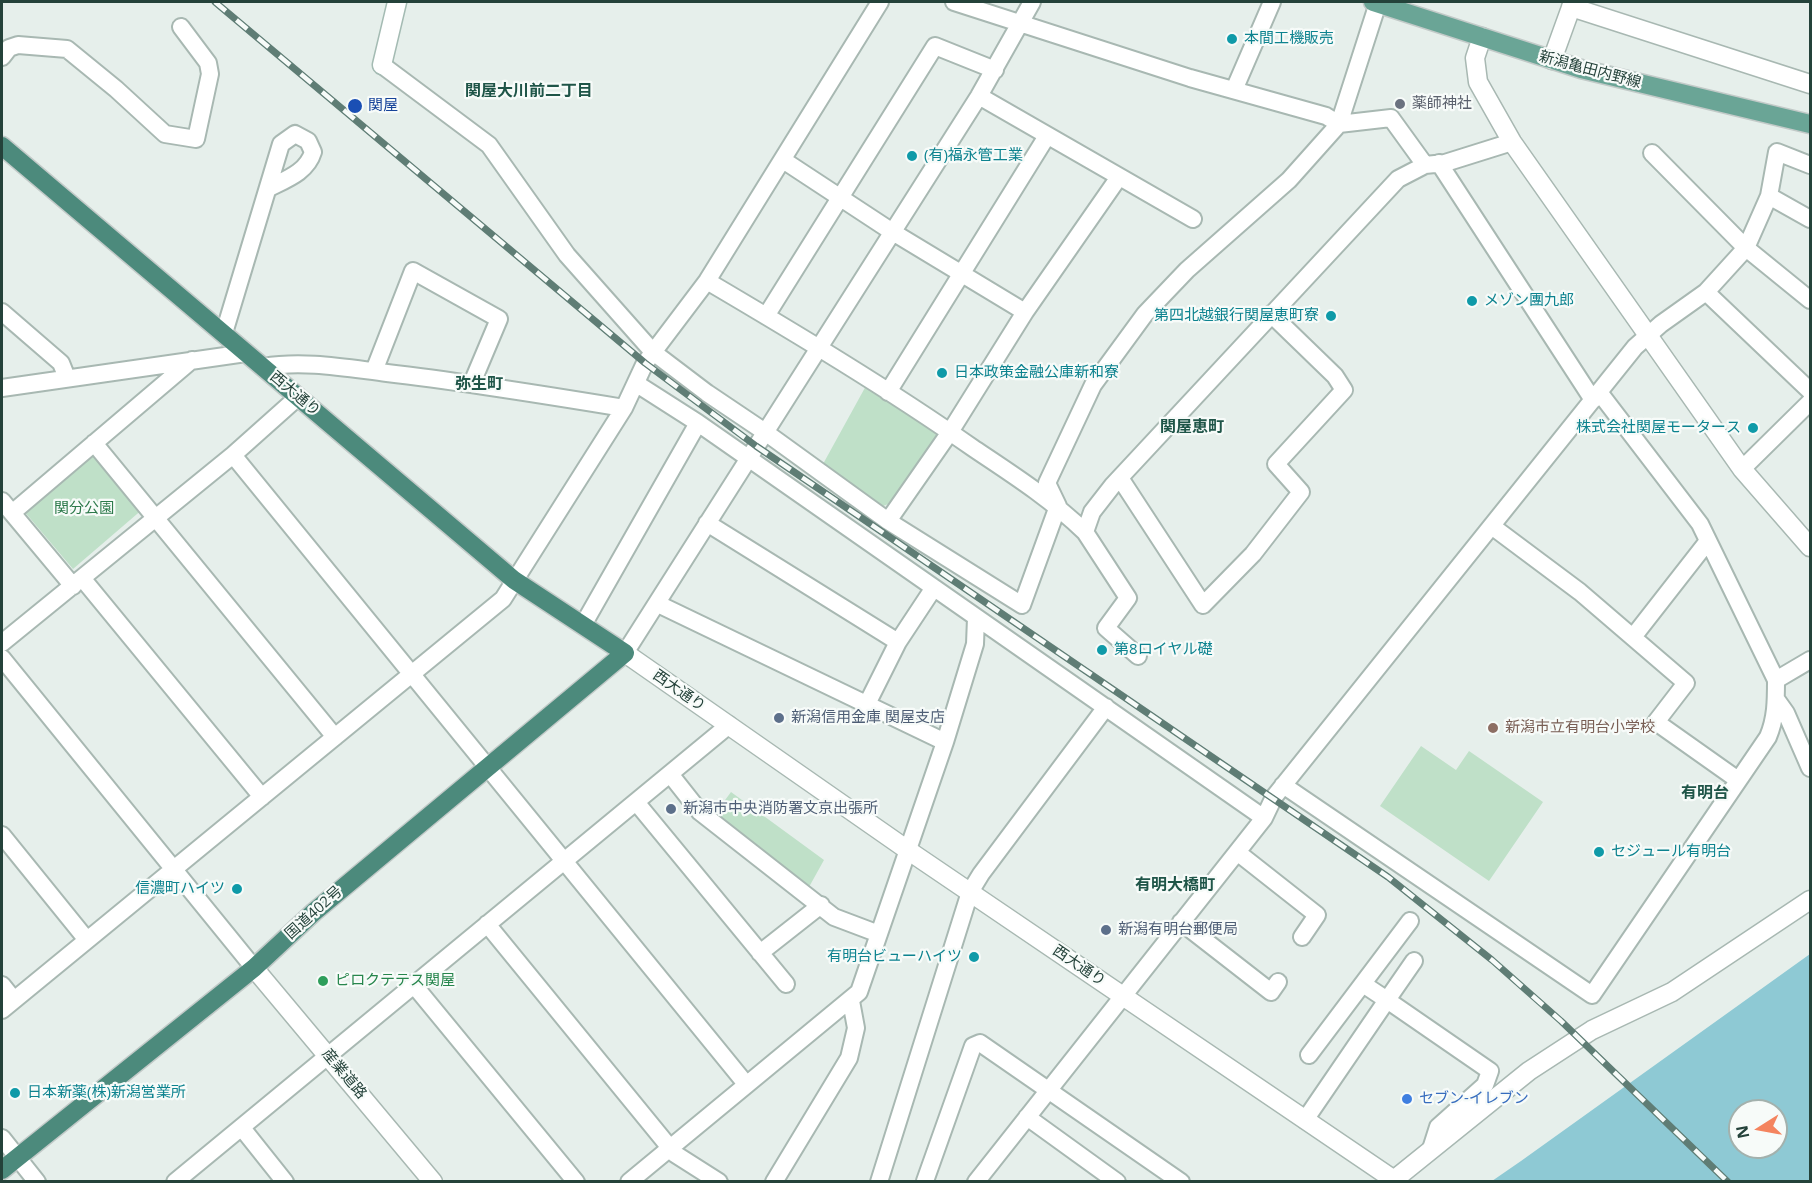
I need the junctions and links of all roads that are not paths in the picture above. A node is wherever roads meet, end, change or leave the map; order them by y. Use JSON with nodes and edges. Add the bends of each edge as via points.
{"nodes":[{"id":1,"x":397,"y":2,"type":"edge"},
{"id":2,"x":880,"y":2,"type":"edge"},
{"id":3,"x":954,"y":2,"type":"edge"},
{"id":4,"x":1032,"y":2,"type":"edge"},
{"id":5,"x":1272,"y":2,"type":"edge"},
{"id":6,"x":1375,"y":2,"type":"edge"},
{"id":7,"x":1572,"y":4,"type":"edge"},
{"id":8,"x":1020,"y":21,"type":"junction"},
{"id":9,"x":181,"y":27,"type":"dead end"},
{"id":10,"x":1482,"y":37,"type":"junction"},
{"id":11,"x":2,"y":57,"type":"edge"},
{"id":12,"x":1552,"y":60,"type":"junction"},
{"id":13,"x":382,"y":65,"type":"joint"},
{"id":14,"x":995,"y":70,"type":"junction"},
{"id":15,"x":1810,"y":84,"type":"edge"},
{"id":16,"x":1234,"y":90,"type":"junction"},
{"id":17,"x":979,"y":96,"type":"junction"},
{"id":18,"x":1810,"y":123,"type":"edge"},
{"id":19,"x":1340,"y":124,"type":"junction"},
{"id":20,"x":1047,"y":136,"type":"junction"},
{"id":21,"x":1512,"y":142,"type":"junction"},
{"id":22,"x":2,"y":146,"type":"edge"},
{"id":23,"x":1652,"y":153,"type":"dead end"},
{"id":24,"x":783,"y":160,"type":"junction"},
{"id":25,"x":1432,"y":164,"type":"junction"},
{"id":26,"x":1810,"y":165,"type":"edge"},
{"id":27,"x":1119,"y":177,"type":"junction"},
{"id":28,"x":269,"y":188,"type":"dead end"},
{"id":29,"x":1768,"y":196,"type":"junction"},
{"id":30,"x":841,"y":198,"type":"junction"},
{"id":31,"x":1193,"y":219,"type":"dead end"},
{"id":32,"x":1810,"y":219,"type":"edge"},
{"id":33,"x":891,"y":231,"type":"junction"},
{"id":34,"x":1746,"y":248,"type":"junction"},
{"id":35,"x":961,"y":274,"type":"junction"},
{"id":36,"x":707,"y":281,"type":"junction"},
{"id":37,"x":1707,"y":292,"type":"junction"},
{"id":38,"x":1810,"y":300,"type":"edge"},
{"id":39,"x":2,"y":312,"type":"edge"},
{"id":40,"x":1025,"y":312,"type":"junction"},
{"id":41,"x":1271,"y":314,"type":"junction"},
{"id":42,"x":766,"y":316,"type":"junction"},
{"id":43,"x":224,"y":333,"type":"junction"},
{"id":44,"x":1647,"y":336,"type":"junction"},
{"id":45,"x":820,"y":348,"type":"junction"},
{"id":46,"x":653,"y":352,"type":"junction"},
{"id":47,"x":246,"y":353,"type":"junction"},
{"id":48,"x":192,"y":360,"type":"junction"},
{"id":49,"x":263,"y":367,"type":"junction"},
{"id":50,"x":374,"y":371,"type":"junction"},
{"id":51,"x":67,"y":378,"type":"junction"},
{"id":52,"x":472,"y":383,"type":"junction"},
{"id":53,"x":637,"y":384,"type":"junction"},
{"id":54,"x":2,"y":388,"type":"edge"},
{"id":55,"x":1810,"y":391,"type":"edge"},
{"id":56,"x":888,"y":392,"type":"junction"},
{"id":57,"x":1596,"y":396,"type":"junction"},
{"id":58,"x":298,"y":397,"type":"junction"},
{"id":59,"x":1810,"y":402,"type":"edge"},
{"id":60,"x":624,"y":408,"type":"junction"},
{"id":61,"x":698,"y":423,"type":"junction"},
{"id":62,"x":765,"y":432,"type":"junction"},
{"id":63,"x":950,"y":432,"type":"junction"},
{"id":64,"x":94,"y":442,"type":"junction"},
{"id":65,"x":233,"y":455,"type":"junction"},
{"id":66,"x":748,"y":459,"type":"junction"},
{"id":67,"x":1742,"y":469,"type":"junction"},
{"id":68,"x":1120,"y":478,"type":"junction"},
{"id":69,"x":1058,"y":506,"type":"junction"},
{"id":70,"x":7,"y":507,"type":"edge"},
{"id":71,"x":155,"y":518,"type":"junction"},
{"id":72,"x":888,"y":521,"type":"junction"},
{"id":73,"x":707,"y":523,"type":"junction"},
{"id":74,"x":1493,"y":527,"type":"junction"},
{"id":75,"x":1085,"y":532,"type":"junction"},
{"id":76,"x":1708,"y":541,"type":"junction"},
{"id":77,"x":1810,"y":546,"type":"edge"},
{"id":78,"x":514,"y":580,"type":"junction"},
{"id":79,"x":78,"y":582,"type":"junction"},
{"id":80,"x":933,"y":589,"type":"junction"},
{"id":81,"x":657,"y":604,"type":"junction"},
{"id":82,"x":976,"y":618,"type":"junction"},
{"id":83,"x":583,"y":625,"type":"junction"},
{"id":84,"x":1633,"y":637,"type":"junction"},
{"id":85,"x":898,"y":642,"type":"junction"},
{"id":86,"x":2,"y":643,"type":"edge"},
{"id":87,"x":625,"y":654,"type":"junction"},
{"id":88,"x":1138,"y":656,"type":"dead end"},
{"id":89,"x":2,"y":658,"type":"edge"},
{"id":90,"x":1810,"y":660,"type":"edge"},
{"id":91,"x":411,"y":675,"type":"junction"},
{"id":92,"x":1776,"y":680,"type":"junction"},
{"id":93,"x":1776,"y":699,"type":"junction"},
{"id":94,"x":867,"y":704,"type":"junction"},
{"id":95,"x":1106,"y":707,"type":"junction"},
{"id":96,"x":729,"y":725,"type":"junction"},
{"id":97,"x":335,"y":737,"type":"junction"},
{"id":98,"x":945,"y":742,"type":"junction"},
{"id":99,"x":486,"y":767,"type":"junction"},
{"id":100,"x":1810,"y":768,"type":"edge"},
{"id":101,"x":670,"y":774,"type":"junction"},
{"id":102,"x":1738,"y":780,"type":"junction"},
{"id":103,"x":1283,"y":785,"type":"junction"},
{"id":104,"x":262,"y":797,"type":"junction"},
{"id":105,"x":636,"y":802,"type":"junction"},
{"id":106,"x":1264,"y":818,"type":"junction"},
{"id":107,"x":2,"y":835,"type":"edge"},
{"id":108,"x":909,"y":851,"type":"junction"},
{"id":109,"x":1237,"y":852,"type":"junction"},
{"id":110,"x":563,"y":862,"type":"junction"},
{"id":111,"x":173,"y":869,"type":"junction"},
{"id":112,"x":970,"y":892,"type":"junction"},
{"id":113,"x":1810,"y":900,"type":"edge"},
{"id":114,"x":821,"y":905,"type":"junction"},
{"id":115,"x":1410,"y":921,"type":"dead end"},
{"id":116,"x":1180,"y":922,"type":"junction"},
{"id":117,"x":487,"y":924,"type":"junction"},
{"id":118,"x":879,"y":934,"type":"junction"},
{"id":119,"x":1302,"y":937,"type":"dead end"},
{"id":120,"x":87,"y":940,"type":"junction"},
{"id":121,"x":760,"y":953,"type":"junction"},
{"id":122,"x":1414,"y":961,"type":"dead end"},
{"id":123,"x":254,"y":968,"type":"junction"},
{"id":124,"x":1278,"y":982,"type":"dead end"},
{"id":125,"x":413,"y":984,"type":"junction"},
{"id":126,"x":786,"y":984,"type":"dead end"},
{"id":127,"x":1363,"y":984,"type":"junction"},
{"id":128,"x":2,"y":985,"type":"edge"},
{"id":129,"x":1123,"y":995,"type":"junction"},
{"id":130,"x":1387,"y":1000,"type":"junction"},
{"id":131,"x":851,"y":1001,"type":"junction"},
{"id":132,"x":8,"y":1005,"type":"edge"},
{"id":133,"x":327,"y":1053,"type":"junction"},
{"id":134,"x":1309,"y":1055,"type":"dead end"},
{"id":135,"x":746,"y":1084,"type":"junction"},
{"id":136,"x":1049,"y":1089,"type":"junction"},
{"id":137,"x":1027,"y":1117,"type":"junction"},
{"id":138,"x":1305,"y":1120,"type":"junction"},
{"id":139,"x":242,"y":1128,"type":"junction"},
{"id":140,"x":2,"y":1138,"type":"edge"},
{"id":141,"x":670,"y":1148,"type":"junction"},
{"id":142,"x":1431,"y":1149,"type":"junction"},
{"id":143,"x":18,"y":1157,"type":"junction"},
{"id":144,"x":2,"y":1170,"type":"edge"},
{"id":145,"x":925,"y":1181,"type":"edge"},
{"id":146,"x":1395,"y":1181,"type":"edge"},
{"id":147,"x":37,"y":1182,"type":"edge"},
{"id":148,"x":175,"y":1182,"type":"edge"},
{"id":149,"x":285,"y":1182,"type":"edge"},
{"id":150,"x":432,"y":1182,"type":"edge"},
{"id":151,"x":576,"y":1182,"type":"edge"},
{"id":152,"x":629,"y":1182,"type":"edge"},
{"id":153,"x":718,"y":1182,"type":"edge"},
{"id":154,"x":774,"y":1182,"type":"edge"},
{"id":155,"x":879,"y":1182,"type":"edge"},
{"id":156,"x":976,"y":1182,"type":"edge"},
{"id":157,"x":1117,"y":1182,"type":"edge"},
{"id":158,"x":1181,"y":1182,"type":"edge"}],
"edges":[{"from":1,"to":13,"type":"street"},
{"from":2,"to":24,"type":"street"},
{"from":3,"to":8,"type":"street"},
{"from":4,"to":8,"type":"street"},
{"from":5,"to":16,"type":"street"},
{"from":6,"to":10,"type":"main road","name":"新潟亀田内野線"},
{"from":6,"to":19,"type":"street"},
{"from":7,"to":12,"type":"street"},
{"from":7,"to":15,"type":"street"},
{"from":8,"to":14,"type":"street"},
{"from":8,"to":16,"type":"street"},
{"from":9,"to":11,"type":"street","via":[[208,63],[210,74],[196,139],[165,134],[67,50],[18,45]]},
{"from":10,"to":12,"type":"main road","name":"新潟亀田内野線"},
{"from":10,"to":21,"type":"street","via":[[1475,58],[1478,82]]},
{"from":12,"to":18,"type":"main road","name":"新潟亀田内野線"},
{"from":13,"to":46,"type":"street","via":[[489,145],[567,255]]},
{"from":14,"to":17,"type":"street"},
{"from":14,"to":30,"type":"street","via":[[935,46]]},
{"from":16,"to":19,"type":"street","via":[[1326,116]]},
{"from":17,"to":20,"type":"street"},
{"from":17,"to":33,"type":"street"},
{"from":19,"to":25,"type":"street","via":[[1391,118]]},
{"from":19,"to":69,"type":"street","via":[[1289,180],[1164,292],[1099,376],[1064,441],[1047,483]]},
{"from":20,"to":27,"type":"street"},
{"from":20,"to":35,"type":"street"},
{"from":21,"to":25,"type":"street"},
{"from":21,"to":44,"type":"street"},
{"from":22,"to":43,"type":"highway","name":"西大通り"},
{"from":23,"to":34,"type":"street"},
{"from":24,"to":30,"type":"street"},
{"from":24,"to":36,"type":"street"},
{"from":25,"to":41,"type":"street","via":[[1398,179]]},
{"from":25,"to":57,"type":"street"},
{"from":26,"to":29,"type":"street","via":[[1777,152]]},
{"from":27,"to":31,"type":"street"},
{"from":27,"to":40,"type":"street"},
{"from":28,"to":43,"type":"street"},
{"from":29,"to":32,"type":"street"},
{"from":29,"to":34,"type":"street"},
{"from":30,"to":33,"type":"street"},
{"from":30,"to":42,"type":"street"},
{"from":33,"to":35,"type":"street"},
{"from":33,"to":45,"type":"street"},
{"from":34,"to":37,"type":"street"},
{"from":34,"to":38,"type":"street"},
{"from":35,"to":40,"type":"street"},
{"from":35,"to":56,"type":"street"},
{"from":36,"to":42,"type":"street"},
{"from":36,"to":46,"type":"street"},
{"from":37,"to":44,"type":"street"},
{"from":37,"to":55,"type":"street"},
{"from":39,"to":51,"type":"street","via":[[61,363]]},
{"from":40,"to":63,"type":"street"},
{"from":41,"to":68,"type":"street"},
{"from":41,"to":68,"type":"street","via":[[1335,376],[1344,390],[1276,464],[1301,492],[1253,554],[1203,604]]},
{"from":42,"to":45,"type":"street"},
{"from":43,"to":47,"type":"highway","name":"西大通り"},
{"from":44,"to":57,"type":"street"},
{"from":44,"to":67,"type":"street"},
{"from":45,"to":56,"type":"street"},
{"from":45,"to":62,"type":"street"},
{"from":46,"to":53,"type":"street"},
{"from":46,"to":62,"type":"street"},
{"from":47,"to":48,"type":"street"},
{"from":47,"to":49,"type":"highway","name":"西大通り"},
{"from":48,"to":51,"type":"street"},
{"from":48,"to":64,"type":"street"},
{"from":49,"to":50,"type":"street","via":[[283,363]]},
{"from":49,"to":58,"type":"highway","name":"西大通り"},
{"from":50,"to":52,"type":"street"},
{"from":50,"to":52,"type":"street","via":[[413,272],[499,319]]},
{"from":51,"to":54,"type":"street"},
{"from":52,"to":60,"type":"street"},
{"from":53,"to":60,"type":"street"},
{"from":53,"to":61,"type":"street"},
{"from":56,"to":63,"type":"street"},
{"from":57,"to":74,"type":"street"},
{"from":57,"to":76,"type":"street","via":[[1700,524]]},
{"from":58,"to":65,"type":"street"},
{"from":58,"to":78,"type":"highway","name":"西大通り"},
{"from":59,"to":67,"type":"street"},
{"from":60,"to":78,"type":"street"},
{"from":61,"to":66,"type":"street"},
{"from":61,"to":83,"type":"street"},
{"from":62,"to":66,"type":"street"},
{"from":62,"to":72,"type":"street"},
{"from":63,"to":69,"type":"street"},
{"from":63,"to":72,"type":"street"},
{"from":64,"to":70,"type":"street"},
{"from":64,"to":71,"type":"street"},
{"from":65,"to":71,"type":"street"},
{"from":65,"to":91,"type":"street"},
{"from":66,"to":73,"type":"street"},
{"from":66,"to":80,"type":"street"},
{"from":67,"to":77,"type":"street"},
{"from":68,"to":75,"type":"street","via":[[1092,512]]},
{"from":69,"to":72,"type":"street","via":[[1022,605]]},
{"from":69,"to":75,"type":"street"},
{"from":70,"to":79,"type":"street"},
{"from":71,"to":79,"type":"street"},
{"from":71,"to":97,"type":"street"},
{"from":73,"to":81,"type":"street"},
{"from":73,"to":85,"type":"street"},
{"from":74,"to":84,"type":"street"},
{"from":74,"to":103,"type":"street"},
{"from":75,"to":88,"type":"street","via":[[1128,598],[1106,628]]},
{"from":76,"to":84,"type":"street"},
{"from":76,"to":92,"type":"street"},
{"from":78,"to":83,"type":"highway","name":"西大通り"},
{"from":78,"to":91,"type":"street","via":[[503,599]]},
{"from":79,"to":86,"type":"street"},
{"from":79,"to":104,"type":"street"},
{"from":80,"to":82,"type":"street"},
{"from":80,"to":85,"type":"street"},
{"from":81,"to":87,"type":"street"},
{"from":81,"to":94,"type":"street"},
{"from":82,"to":95,"type":"street"},
{"from":82,"to":98,"type":"street","via":[[975,644]]},
{"from":83,"to":87,"type":"highway","name":"西大通り"},
{"from":84,"to":102,"type":"street","via":[[1686,682],[1656,722]]},
{"from":85,"to":94,"type":"street"},
{"from":87,"to":96,"type":"street","name":"西大通り"},
{"from":87,"to":99,"type":"highway","name":"国道402号"},
{"from":89,"to":111,"type":"street"},
{"from":90,"to":92,"type":"street"},
{"from":91,"to":97,"type":"street"},
{"from":91,"to":99,"type":"street"},
{"from":92,"to":93,"type":"street"},
{"from":93,"to":100,"type":"street"},
{"from":93,"to":102,"type":"street","via":[[1775,721],[1768,737]]},
{"from":94,"to":98,"type":"street"},
{"from":95,"to":106,"type":"street"},
{"from":95,"to":112,"type":"street"},
{"from":96,"to":101,"type":"street"},
{"from":96,"to":108,"type":"street","name":"西大通り"},
{"from":97,"to":104,"type":"street"},
{"from":98,"to":108,"type":"street"},
{"from":99,"to":110,"type":"street"},
{"from":99,"to":123,"type":"highway","name":"国道402号","via":[[314,912]]},
{"from":101,"to":105,"type":"street"},
{"from":101,"to":114,"type":"street","via":[[700,812]]},
{"from":102,"to":103,"type":"street","via":[[1592,994]]},
{"from":103,"to":106,"type":"street"},
{"from":104,"to":111,"type":"street"},
{"from":105,"to":110,"type":"street"},
{"from":105,"to":121,"type":"street"},
{"from":106,"to":109,"type":"street"},
{"from":107,"to":120,"type":"street"},
{"from":108,"to":112,"type":"street","name":"西大通り"},
{"from":108,"to":118,"type":"street"},
{"from":109,"to":116,"type":"street"},
{"from":109,"to":119,"type":"street","via":[[1317,915]]},
{"from":110,"to":117,"type":"street"},
{"from":110,"to":135,"type":"street"},
{"from":111,"to":120,"type":"street"},
{"from":111,"to":123,"type":"street"},
{"from":112,"to":129,"type":"street","name":"西大通り"},
{"from":112,"to":155,"type":"street"},
{"from":113,"to":142,"type":"street","via":[[1672,992],[1565,1047]]},
{"from":114,"to":118,"type":"street","via":[[834,917]]},
{"from":114,"to":121,"type":"street"},
{"from":115,"to":127,"type":"street"},
{"from":116,"to":124,"type":"street","via":[[1271,992]]},
{"from":116,"to":129,"type":"street"},
{"from":117,"to":125,"type":"street"},
{"from":117,"to":141,"type":"street"},
{"from":118,"to":131,"type":"street","via":[[859,992]]},
{"from":120,"to":132,"type":"street"},
{"from":121,"to":126,"type":"street"},
{"from":122,"to":130,"type":"street"},
{"from":123,"to":133,"type":"street","name":"産業道路"},
{"from":123,"to":143,"type":"highway","name":"国道402号"},
{"from":125,"to":133,"type":"street"},
{"from":125,"to":151,"type":"street"},
{"from":127,"to":130,"type":"street"},
{"from":127,"to":134,"type":"street"},
{"from":128,"to":132,"type":"street"},
{"from":129,"to":136,"type":"street"},
{"from":129,"to":138,"type":"street","name":"西大通り"},
{"from":130,"to":138,"type":"street"},
{"from":130,"to":142,"type":"street","via":[[1490,1071],[1485,1085],[1438,1127]]},
{"from":131,"to":135,"type":"street"},
{"from":131,"to":154,"type":"street","via":[[856,1028],[849,1058]]},
{"from":133,"to":139,"type":"street"},
{"from":133,"to":150,"type":"street","name":"産業道路"},
{"from":135,"to":141,"type":"street"},
{"from":136,"to":137,"type":"street"},
{"from":136,"to":145,"type":"street","via":[[980,1042],[973,1046]]},
{"from":136,"to":158,"type":"street"},
{"from":137,"to":156,"type":"street"},
{"from":137,"to":157,"type":"street"},
{"from":138,"to":146,"type":"street","name":"西大通り"},
{"from":139,"to":148,"type":"street"},
{"from":139,"to":149,"type":"street"},
{"from":140,"to":143,"type":"street"},
{"from":141,"to":152,"type":"street"},
{"from":141,"to":153,"type":"street"},
{"from":142,"to":146,"type":"street"},
{"from":143,"to":144,"type":"highway","name":"国道402号"},
{"from":143,"to":147,"type":"street"}]}
